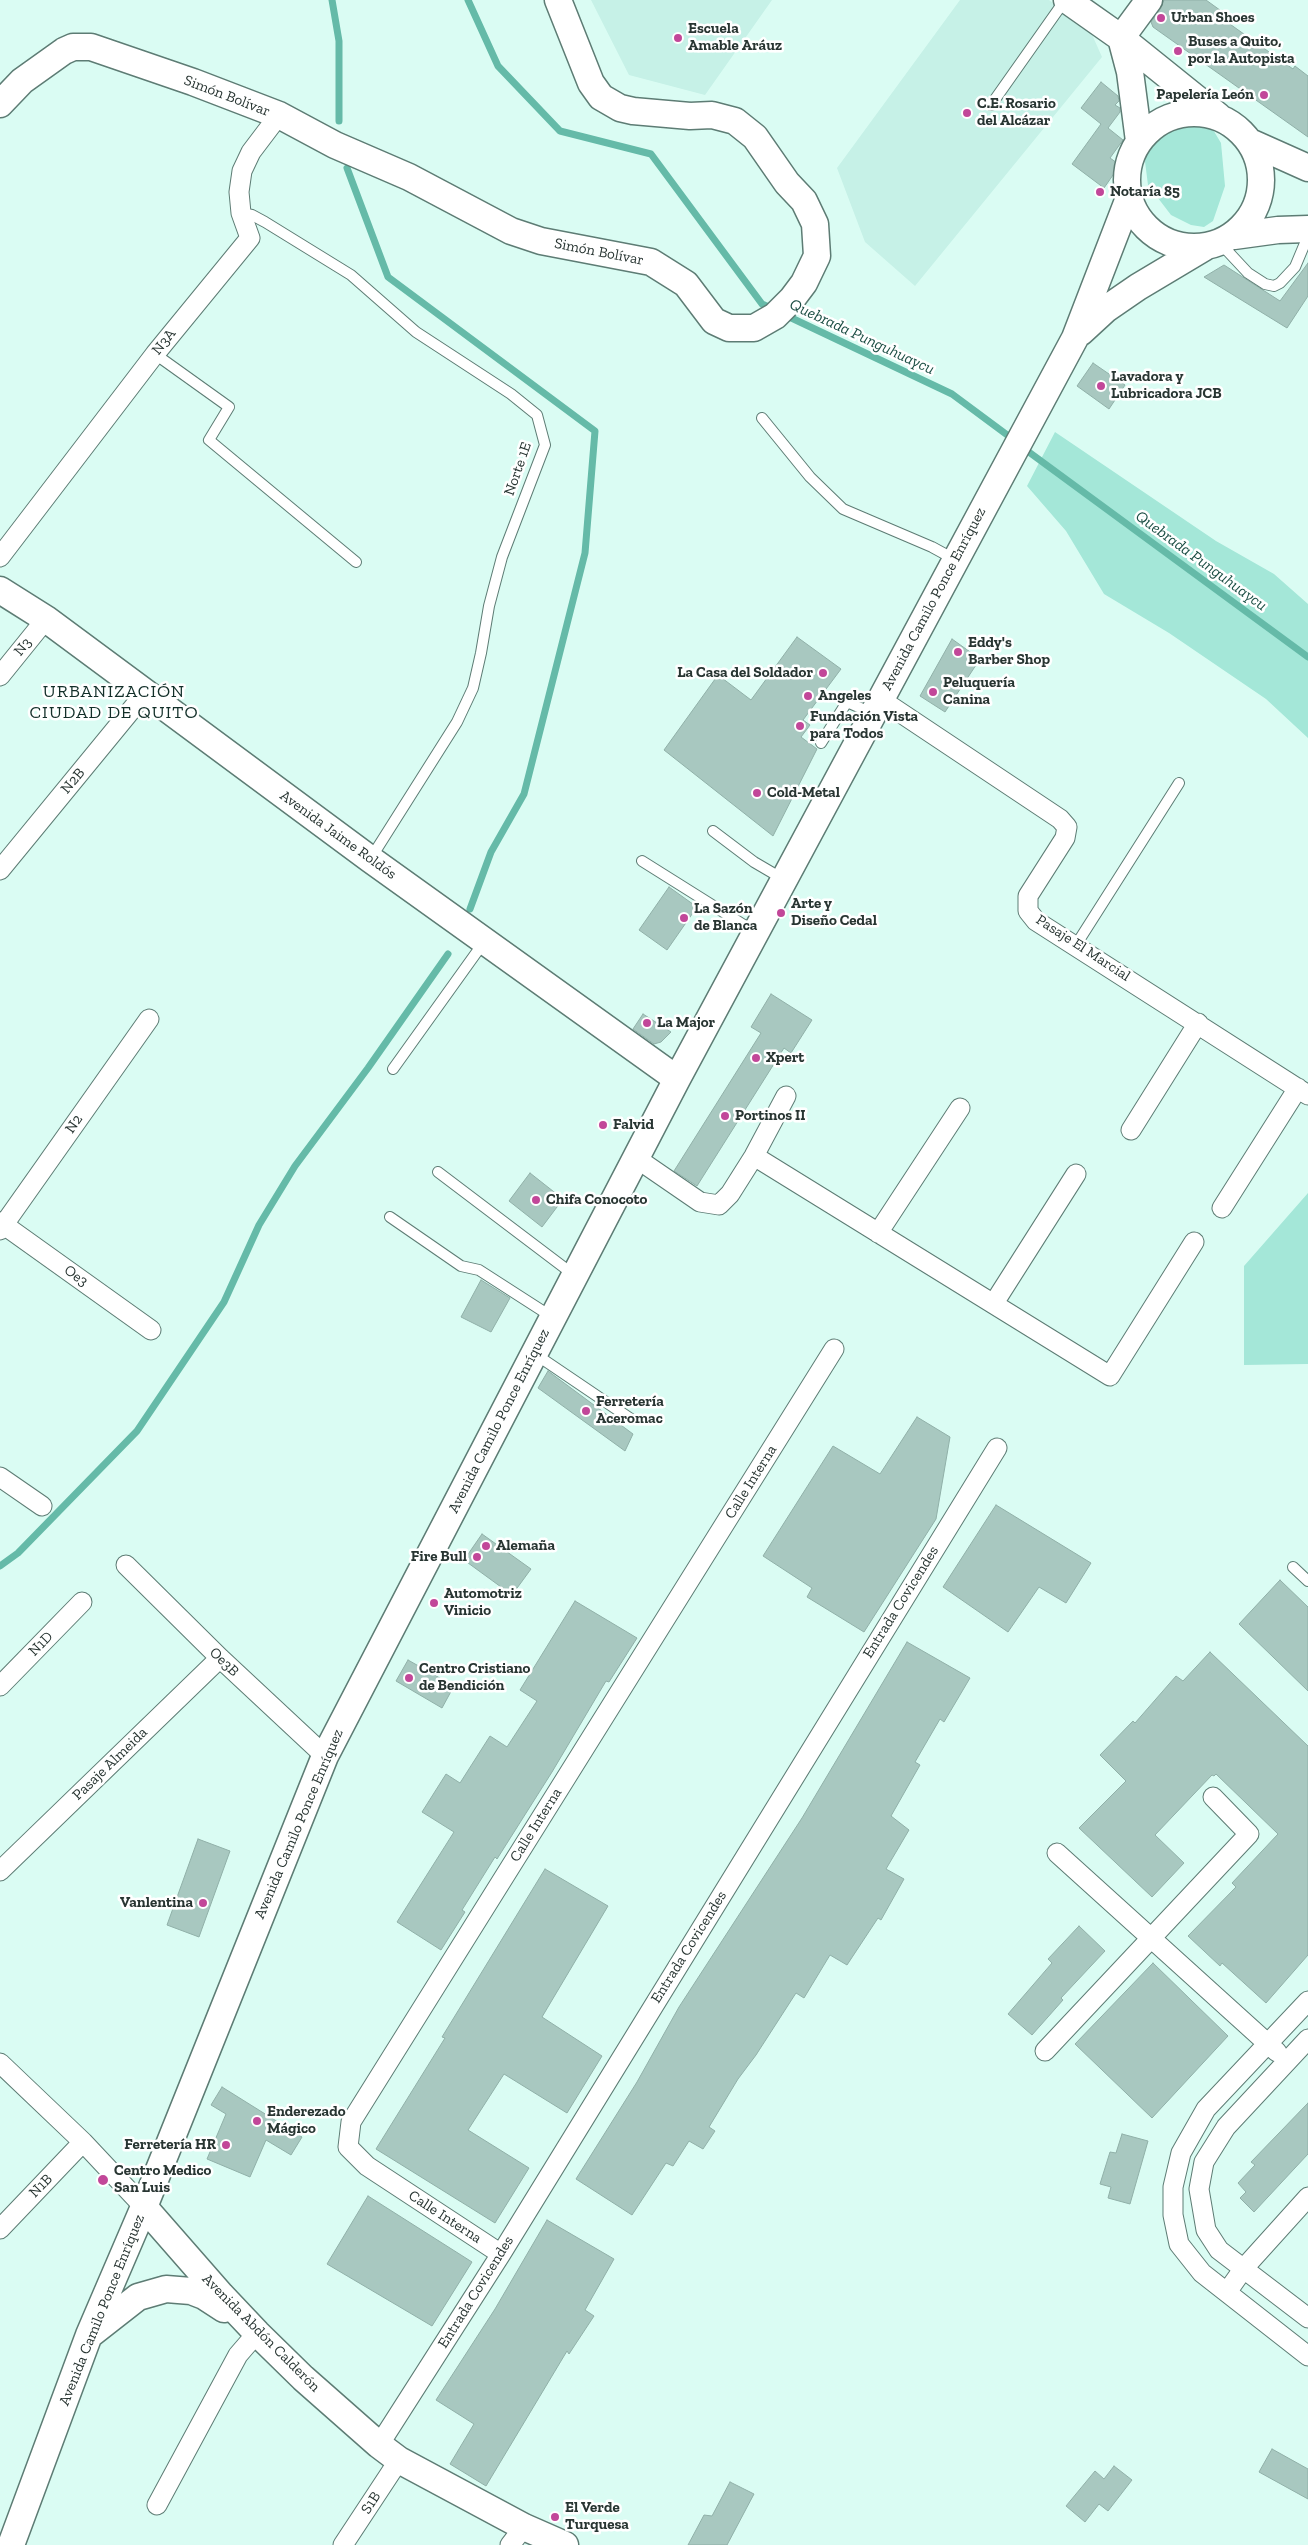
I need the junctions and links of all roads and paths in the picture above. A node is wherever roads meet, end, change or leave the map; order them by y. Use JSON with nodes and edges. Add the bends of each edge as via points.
{"nodes":[{"id":1,"x":558,"y":0,"type":"edge"},
{"id":2,"x":1066,"y":0,"type":"edge"},
{"id":3,"x":1148,"y":0,"type":"edge"},
{"id":4,"x":1121,"y":38,"type":"junction"},
{"id":5,"x":0,"y":104,"type":"edge"},
{"id":6,"x":991,"y":104,"type":"dead end"},
{"id":7,"x":279,"y":115,"type":"junction"},
{"id":8,"x":1218,"y":116,"type":"junction"},
{"id":9,"x":1138,"y":141,"type":"junction"},
{"id":10,"x":1250,"y":142,"type":"junction"},
{"id":11,"x":1308,"y":168,"type":"edge"},
{"id":12,"x":1129,"y":198,"type":"junction"},
{"id":13,"x":241,"y":214,"type":"junction"},
{"id":14,"x":1308,"y":229,"type":"edge"},
{"id":15,"x":1308,"y":236,"type":"edge"},
{"id":16,"x":1220,"y":242,"type":"junction"},
{"id":17,"x":1075,"y":338,"type":"junction"},
{"id":18,"x":155,"y":354,"type":"junction"},
{"id":19,"x":762,"y":418,"type":"dead end"},
{"id":20,"x":0,"y":557,"type":"edge"},
{"id":21,"x":956,"y":560,"type":"junction"},
{"id":22,"x":356,"y":562,"type":"dead end"},
{"id":23,"x":0,"y":590,"type":"edge"},
{"id":24,"x":46,"y":619,"type":"junction"},
{"id":25,"x":0,"y":676,"type":"edge"},
{"id":26,"x":146,"y":692,"type":"junction"},
{"id":27,"x":876,"y":706,"type":"junction"},
{"id":28,"x":821,"y":743,"type":"dead end"},
{"id":29,"x":1179,"y":783,"type":"dead end"},
{"id":30,"x":713,"y":831,"type":"dead end"},
{"id":31,"x":370,"y":859,"type":"junction"},
{"id":32,"x":642,"y":861,"type":"dead end"},
{"id":33,"x":0,"y":870,"type":"edge"},
{"id":34,"x":784,"y":880,"type":"junction"},
{"id":35,"x":756,"y":932,"type":"junction"},
{"id":36,"x":485,"y":941,"type":"junction"},
{"id":37,"x":1076,"y":945,"type":"junction"},
{"id":38,"x":149,"y":1019,"type":"dead end"},
{"id":39,"x":1198,"y":1023,"type":"junction"},
{"id":40,"x":393,"y":1069,"type":"dead end"},
{"id":41,"x":677,"y":1079,"type":"junction"},
{"id":42,"x":1303,"y":1091,"type":"edge"},
{"id":43,"x":786,"y":1096,"type":"dead end"},
{"id":44,"x":960,"y":1108,"type":"dead end"},
{"id":45,"x":1132,"y":1130,"type":"dead end"},
{"id":46,"x":754,"y":1156,"type":"junction"},
{"id":47,"x":636,"y":1158,"type":"junction"},
{"id":48,"x":438,"y":1172,"type":"dead end"},
{"id":49,"x":1076,"y":1174,"type":"dead end"},
{"id":50,"x":1222,"y":1208,"type":"dead end"},
{"id":51,"x":390,"y":1217,"type":"dead end"},
{"id":52,"x":1,"y":1225,"type":"edge"},
{"id":53,"x":878,"y":1233,"type":"junction"},
{"id":54,"x":1194,"y":1242,"type":"dead end"},
{"id":55,"x":575,"y":1276,"type":"junction"},
{"id":56,"x":994,"y":1303,"type":"junction"},
{"id":57,"x":553,"y":1317,"type":"junction"},
{"id":58,"x":151,"y":1330,"type":"dead end"},
{"id":59,"x":834,"y":1349,"type":"dead end"},
{"id":60,"x":534,"y":1354,"type":"junction"},
{"id":61,"x":631,"y":1419,"type":"dead end"},
{"id":62,"x":997,"y":1448,"type":"dead end"},
{"id":63,"x":0,"y":1477,"type":"edge"},
{"id":64,"x":42,"y":1506,"type":"dead end"},
{"id":65,"x":126,"y":1565,"type":"dead end"},
{"id":66,"x":1293,"y":1567,"type":"dead end"},
{"id":67,"x":1308,"y":1581,"type":"edge"},
{"id":68,"x":82,"y":1602,"type":"dead end"},
{"id":69,"x":220,"y":1658,"type":"junction"},
{"id":70,"x":0,"y":1686,"type":"edge"},
{"id":71,"x":325,"y":1756,"type":"junction"},
{"id":72,"x":1213,"y":1797,"type":"dead end"},
{"id":73,"x":1058,"y":1853,"type":"dead end"},
{"id":74,"x":0,"y":1871,"type":"edge"},
{"id":75,"x":1151,"y":1938,"type":"junction"},
{"id":76,"x":1308,"y":2001,"type":"edge"},
{"id":77,"x":1308,"y":2039,"type":"edge"},
{"id":78,"x":1268,"y":2042,"type":"junction"},
{"id":79,"x":1045,"y":2050,"type":"dead end"},
{"id":80,"x":1286,"y":2062,"type":"junction"},
{"id":81,"x":0,"y":2063,"type":"edge"},
{"id":82,"x":83,"y":2142,"type":"junction"},
{"id":83,"x":1308,"y":2197,"type":"edge"},
{"id":84,"x":144,"y":2207,"type":"junction"},
{"id":85,"x":0,"y":2229,"type":"edge"},
{"id":86,"x":501,"y":2254,"type":"junction"},
{"id":87,"x":1244,"y":2268,"type":"junction"},
{"id":88,"x":1227,"y":2292,"type":"junction"},
{"id":89,"x":1308,"y":2318,"type":"edge"},
{"id":90,"x":257,"y":2333,"type":"junction"},
{"id":91,"x":89,"y":2335,"type":"junction"},
{"id":92,"x":1308,"y":2356,"type":"edge"},
{"id":93,"x":389,"y":2453,"type":"junction"},
{"id":94,"x":157,"y":2505,"type":"dead end"},
{"id":95,"x":517,"y":2536,"type":"edge"},
{"id":96,"x":11,"y":2545,"type":"edge"},
{"id":97,"x":343,"y":2545,"type":"edge"},
{"id":98,"x":565,"y":2545,"type":"edge"}],
"edges":[{"from":1,"to":7,"type":"main road","name":"Simón Bolívar","via":[[591,84],[601,98],[633,112],[712,115],[735,121],[755,137],[804,201],[815,224],[817,256],[804,283],[774,315],[746,330],[729,328],[714,321],[686,284],[652,262],[541,242],[511,231],[409,177],[335,145]]},
{"from":2,"to":4,"type":"main road"},
{"from":2,"to":6,"type":"lane"},
{"from":3,"to":4,"type":"main road"},
{"from":4,"to":8,"type":"main road"},
{"from":4,"to":9,"type":"main road","via":[[1130,72]]},
{"from":5,"to":7,"type":"main road","name":"Simón Bolívar","via":[[40,67],[64,51],[82,47],[193,82]]},
{"from":7,"to":13,"type":"street","name":"N3A","via":[[251,152],[242,171],[239,192]]},
{"from":8,"to":9,"type":"main road","via":[[1198,112],[1171,116]]},
{"from":8,"to":10,"type":"main road","via":[[1236,126]]},
{"from":9,"to":12,"type":"main road","via":[[1130,159],[1127,178]]},
{"from":10,"to":11,"type":"main road"},
{"from":10,"to":16,"type":"main road","via":[[1261,166],[1261,192],[1252,216]]},
{"from":12,"to":16,"type":"main road","via":[[1136,214],[1159,238],[1190,248]]},
{"from":12,"to":17,"type":"main road","name":"Avenida Camilo Ponce Enríquez"},
{"from":13,"to":18,"type":"street","name":"N3A","via":[[250,238]]},
{"from":13,"to":31,"type":"lane","name":"Norte 1E","via":[[252,215],[265,222],[351,275],[416,332],[511,394],[537,415],[545,446],[502,557],[473,688],[457,722]]},
{"from":14,"to":16,"type":"main road","via":[[1278,230]]},
{"from":15,"to":16,"type":"lane","via":[[1295,268],[1274,286],[1248,273]]},
{"from":16,"to":17,"type":"main road","name":"Avenida Camilo Ponce Enríquez","via":[[1138,286],[1106,309]]},
{"from":17,"to":21,"type":"main road","name":"Avenida Camilo Ponce Enríquez"},
{"from":18,"to":20,"type":"street","name":"N3A"},
{"from":18,"to":22,"type":"lane","via":[[230,407],[209,440]]},
{"from":19,"to":21,"type":"lane","via":[[810,477],[843,509]]},
{"from":21,"to":27,"type":"main road","name":"Avenida Camilo Ponce Enríquez"},
{"from":23,"to":24,"type":"main road","name":"Avenida Jaime Roldós"},
{"from":24,"to":25,"type":"street","name":"N3"},
{"from":24,"to":26,"type":"main road","name":"Avenida Jaime Roldós"},
{"from":26,"to":31,"type":"main road","name":"Avenida Jaime Roldós"},
{"from":26,"to":33,"type":"street","name":"N2B"},
{"from":27,"to":28,"type":"lane","via":[[847,702]]},
{"from":27,"to":34,"type":"main road","name":"Avenida Camilo Ponce Enríquez"},
{"from":27,"to":37,"type":"street","name":"Pasaje El Marcial","via":[[1060,818],[1067,828],[1065,838],[1028,896],[1028,911],[1036,921]]},
{"from":29,"to":37,"type":"lane"},
{"from":30,"to":34,"type":"lane"},
{"from":31,"to":36,"type":"main road","name":"Avenida Jaime Roldós"},
{"from":32,"to":35,"type":"lane"},
{"from":34,"to":35,"type":"main road","name":"Avenida Camilo Ponce Enríquez"},
{"from":35,"to":41,"type":"main road","name":"Avenida Camilo Ponce Enríquez"},
{"from":36,"to":40,"type":"lane"},
{"from":36,"to":41,"type":"main road","name":"Avenida Jaime Roldós"},
{"from":37,"to":39,"type":"street","name":"Pasaje El Marcial"},
{"from":38,"to":52,"type":"street","name":"N2"},
{"from":39,"to":42,"type":"street","name":"Pasaje El Marcial"},
{"from":39,"to":45,"type":"street"},
{"from":41,"to":47,"type":"main road","name":"Avenida Camilo Ponce Enríquez"},
{"from":42,"to":50,"type":"street"},
{"from":43,"to":46,"type":"street"},
{"from":44,"to":53,"type":"street"},
{"from":46,"to":47,"type":"street","via":[[730,1194],[719,1205],[700,1202]]},
{"from":46,"to":53,"type":"street"},
{"from":47,"to":55,"type":"main road","name":"Avenida Camilo Ponce Enríquez"},
{"from":48,"to":55,"type":"lane"},
{"from":49,"to":56,"type":"street"},
{"from":51,"to":57,"type":"lane","via":[[461,1266],[479,1270]]},
{"from":52,"to":58,"type":"street","name":"Oe3"},
{"from":53,"to":56,"type":"street"},
{"from":54,"to":56,"type":"street","via":[[1110,1376]]},
{"from":55,"to":57,"type":"main road","name":"Avenida Camilo Ponce Enríquez"},
{"from":57,"to":60,"type":"main road","name":"Avenida Camilo Ponce Enríquez"},
{"from":59,"to":86,"type":"street","name":"Calle Interna","via":[[351,2122],[348,2147],[367,2166]]},
{"from":60,"to":61,"type":"lane"},
{"from":60,"to":71,"type":"main road","name":"Avenida Camilo Ponce Enríquez"},
{"from":62,"to":86,"type":"street","name":"Entrada Covicendes"},
{"from":63,"to":64,"type":"street"},
{"from":65,"to":69,"type":"street","name":"Oe3B"},
{"from":66,"to":67,"type":"lane"},
{"from":68,"to":70,"type":"street","name":"N1D"},
{"from":69,"to":71,"type":"street","name":"Oe3B"},
{"from":69,"to":74,"type":"street","name":"Pasaje Almeida"},
{"from":71,"to":84,"type":"main road","name":"Avenida Camilo Ponce Enríquez"},
{"from":72,"to":75,"type":"street","via":[[1250,1834]]},
{"from":73,"to":75,"type":"street"},
{"from":75,"to":78,"type":"street"},
{"from":75,"to":79,"type":"street"},
{"from":76,"to":78,"type":"street"},
{"from":77,"to":80,"type":"street"},
{"from":78,"to":80,"type":"street"},
{"from":78,"to":88,"type":"street","via":[[1206,2109],[1181,2153],[1172,2187],[1179,2244],[1202,2272]]},
{"from":80,"to":87,"type":"street","via":[[1226,2127],[1204,2162],[1199,2189],[1206,2230],[1220,2250]]},
{"from":81,"to":82,"type":"street","name":"Avenida Abdón Calderón"},
{"from":82,"to":84,"type":"street","name":"Avenida Abdón Calderón"},
{"from":82,"to":85,"type":"street","name":"N1B"},
{"from":83,"to":87,"type":"street"},
{"from":84,"to":90,"type":"main road","name":"Avenida Abdón Calderón"},
{"from":84,"to":91,"type":"main road","name":"Avenida Camilo Ponce Enríquez"},
{"from":86,"to":93,"type":"street","name":"Entrada Covicendes"},
{"from":87,"to":88,"type":"street"},
{"from":87,"to":89,"type":"street"},
{"from":88,"to":92,"type":"street"},
{"from":90,"to":91,"type":"main road","via":[[204,2296],[172,2289],[138,2297]]},
{"from":90,"to":93,"type":"main road","name":"Avenida Abdón Calderón"},
{"from":90,"to":94,"type":"street","via":[[238,2355]]},
{"from":91,"to":96,"type":"main road","name":"Avenida Camilo Ponce Enríquez"},
{"from":93,"to":95,"type":"main road","name":"Avenida Abdón Calderón"},
{"from":93,"to":97,"type":"street","name":"S1B"},
{"from":95,"to":98,"type":"main road","name":"Avenida Abdón Calderón"}]}
